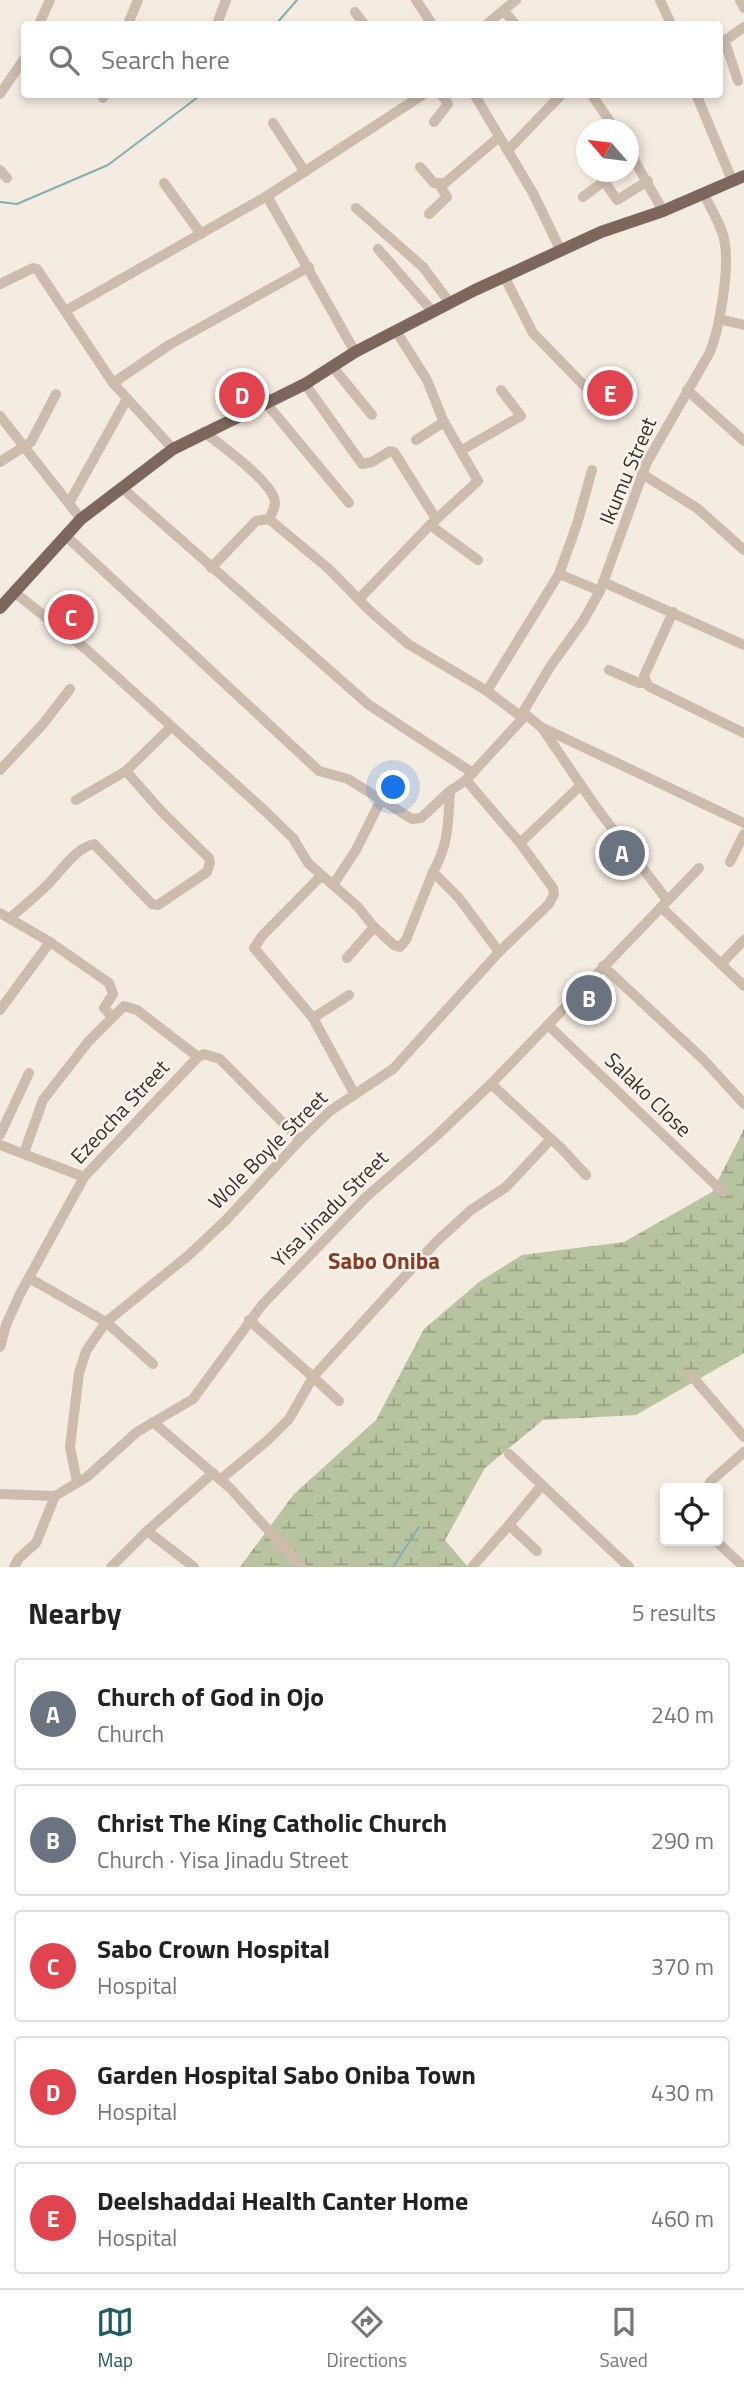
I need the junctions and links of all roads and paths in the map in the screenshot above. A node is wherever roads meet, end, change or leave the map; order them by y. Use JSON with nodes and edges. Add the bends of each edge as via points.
{"nodes":[{"id":1,"x":50,"y":0,"type":"edge"},
{"id":2,"x":138,"y":0,"type":"edge"},
{"id":3,"x":226,"y":0,"type":"edge"},
{"id":4,"x":416,"y":0,"type":"edge"},
{"id":5,"x":516,"y":0,"type":"edge"},
{"id":6,"x":660,"y":0,"type":"edge"},
{"id":7,"x":504,"y":11,"type":"junction"},
{"id":8,"x":355,"y":12,"type":"dead end"},
{"id":9,"x":40,"y":21,"type":"edge"},
{"id":10,"x":129,"y":21,"type":"edge"},
{"id":11,"x":218,"y":21,"type":"edge"},
{"id":12,"x":362,"y":21,"type":"edge"},
{"id":13,"x":430,"y":21,"type":"edge"},
{"id":14,"x":490,"y":21,"type":"edge"},
{"id":15,"x":512,"y":21,"type":"edge"},
{"id":16,"x":670,"y":21,"type":"edge"},
{"id":17,"x":744,"y":27,"type":"edge"},
{"id":18,"x":723,"y":42,"type":"edge"},
{"id":19,"x":723,"y":46,"type":"edge"},
{"id":20,"x":21,"y":63,"type":"edge"},
{"id":21,"x":737,"y":81,"type":"dead end"},
{"id":22,"x":0,"y":94,"type":"edge"},
{"id":23,"x":416,"y":98,"type":"edge"},
{"id":24,"x":444,"y":98,"type":"edge"},
{"id":25,"x":476,"y":98,"type":"edge"},
{"id":26,"x":558,"y":98,"type":"edge"},
{"id":27,"x":594,"y":98,"type":"edge"},
{"id":28,"x":698,"y":98,"type":"edge"},
{"id":29,"x":609,"y":119,"type":"edge"},
{"id":30,"x":435,"y":122,"type":"dead end"},
{"id":31,"x":273,"y":123,"type":"dead end"},
{"id":32,"x":499,"y":137,"type":"junction"},
{"id":33,"x":508,"y":150,"type":"junction"},
{"id":34,"x":420,"y":167,"type":"dead end"},
{"id":35,"x":639,"y":167,"type":"edge"},
{"id":36,"x":305,"y":172,"type":"junction"},
{"id":37,"x":738,"y":178,"type":"edge"},
{"id":38,"x":648,"y":181,"type":"junction"},
{"id":39,"x":164,"y":183,"type":"dead end"},
{"id":40,"x":439,"y":184,"type":"junction"},
{"id":41,"x":704,"y":194,"type":"junction"},
{"id":42,"x":267,"y":196,"type":"junction"},
{"id":43,"x":583,"y":197,"type":"dead end"},
{"id":44,"x":356,"y":208,"type":"dead end"},
{"id":45,"x":663,"y":211,"type":"junction"},
{"id":46,"x":429,"y":214,"type":"dead end"},
{"id":47,"x":201,"y":234,"type":"junction"},
{"id":48,"x":378,"y":249,"type":"dead end"},
{"id":49,"x":561,"y":251,"type":"junction"},
{"id":50,"x":309,"y":267,"type":"junction"},
{"id":51,"x":503,"y":276,"type":"junction"},
{"id":52,"x":0,"y":284,"type":"edge"},
{"id":53,"x":450,"y":303,"type":"junction"},
{"id":54,"x":65,"y":311,"type":"junction"},
{"id":55,"x":432,"y":311,"type":"junction"},
{"id":56,"x":719,"y":319,"type":"junction"},
{"id":57,"x":744,"y":325,"type":"edge"},
{"id":58,"x":396,"y":331,"type":"junction"},
{"id":59,"x":355,"y":352,"type":"junction"},
{"id":60,"x":332,"y":366,"type":"junction"},
{"id":61,"x":113,"y":383,"type":"junction"},
{"id":62,"x":305,"y":384,"type":"junction"},
{"id":63,"x":501,"y":390,"type":"dead end"},
{"id":64,"x":687,"y":390,"type":"junction"},
{"id":65,"x":56,"y":394,"type":"dead end"},
{"id":66,"x":127,"y":399,"type":"junction"},
{"id":67,"x":266,"y":403,"type":"junction"},
{"id":68,"x":604,"y":406,"type":"dead end"},
{"id":69,"x":372,"y":415,"type":"dead end"},
{"id":70,"x":0,"y":416,"type":"edge"},
{"id":71,"x":444,"y":422,"type":"junction"},
{"id":72,"x":204,"y":432,"type":"junction"},
{"id":73,"x":416,"y":440,"type":"dead end"},
{"id":74,"x":744,"y":441,"type":"edge"},
{"id":75,"x":24,"y":445,"type":"junction"},
{"id":76,"x":173,"y":449,"type":"junction"},
{"id":77,"x":462,"y":450,"type":"junction"},
{"id":78,"x":0,"y":462,"type":"edge"},
{"id":79,"x":592,"y":470,"type":"dead end"},
{"id":80,"x":642,"y":474,"type":"junction"},
{"id":81,"x":121,"y":486,"type":"junction"},
{"id":82,"x":69,"y":503,"type":"junction"},
{"id":83,"x":349,"y":503,"type":"dead end"},
{"id":84,"x":81,"y":519,"type":"junction"},
{"id":85,"x":269,"y":519,"type":"junction"},
{"id":86,"x":433,"y":522,"type":"junction"},
{"id":87,"x":66,"y":536,"type":"junction"},
{"id":88,"x":744,"y":550,"type":"edge"},
{"id":89,"x":478,"y":560,"type":"dead end"},
{"id":90,"x":211,"y":568,"type":"junction"},
{"id":91,"x":559,"y":573,"type":"junction"},
{"id":92,"x":601,"y":586,"type":"junction"},
{"id":93,"x":14,"y":592,"type":"junction"},
{"id":94,"x":359,"y":599,"type":"junction"},
{"id":95,"x":0,"y":608,"type":"edge"},
{"id":96,"x":673,"y":612,"type":"junction"},
{"id":97,"x":744,"y":645,"type":"edge"},
{"id":98,"x":608,"y":670,"type":"dead end"},
{"id":99,"x":645,"y":682,"type":"junction"},
{"id":100,"x":70,"y":689,"type":"dead end"},
{"id":101,"x":487,"y":691,"type":"junction"},
{"id":102,"x":523,"y":715,"type":"junction"},
{"id":103,"x":171,"y":727,"type":"junction"},
{"id":104,"x":542,"y":728,"type":"junction"},
{"id":105,"x":744,"y":733,"type":"edge"},
{"id":106,"x":0,"y":770,"type":"edge"},
{"id":107,"x":126,"y":771,"type":"junction"},
{"id":108,"x":469,"y":777,"type":"junction"},
{"id":109,"x":581,"y":785,"type":"junction"},
{"id":110,"x":450,"y":791,"type":"junction"},
{"id":111,"x":76,"y":800,"type":"dead end"},
{"id":112,"x":381,"y":800,"type":"junction"},
{"id":113,"x":744,"y":823,"type":"edge"},
{"id":114,"x":744,"y":834,"type":"edge"},
{"id":115,"x":520,"y":844,"type":"junction"},
{"id":116,"x":730,"y":862,"type":"dead end"},
{"id":117,"x":699,"y":868,"type":"dead end"},
{"id":118,"x":433,"y":872,"type":"junction"},
{"id":119,"x":321,"y":876,"type":"junction"},
{"id":120,"x":333,"y":885,"type":"junction"},
{"id":121,"x":664,"y":903,"type":"junction"},
{"id":122,"x":0,"y":912,"type":"edge"},
{"id":123,"x":10,"y":918,"type":"junction"},
{"id":124,"x":374,"y":927,"type":"junction"},
{"id":125,"x":744,"y":940,"type":"edge"},
{"id":126,"x":50,"y":942,"type":"junction"},
{"id":127,"x":499,"y":952,"type":"junction"},
{"id":128,"x":346,"y":958,"type":"dead end"},
{"id":129,"x":721,"y":964,"type":"junction"},
{"id":130,"x":603,"y":966,"type":"junction"},
{"id":131,"x":744,"y":986,"type":"edge"},
{"id":132,"x":349,"y":995,"type":"dead end"},
{"id":133,"x":0,"y":1010,"type":"edge"},
{"id":134,"x":112,"y":1016,"type":"junction"},
{"id":135,"x":313,"y":1018,"type":"junction"},
{"id":136,"x":548,"y":1025,"type":"junction"},
{"id":137,"x":198,"y":1057,"type":"junction"},
{"id":138,"x":29,"y":1073,"type":"dead end"},
{"id":139,"x":491,"y":1084,"type":"junction"},
{"id":140,"x":354,"y":1093,"type":"junction"},
{"id":141,"x":744,"y":1104,"type":"edge"},
{"id":142,"x":0,"y":1135,"type":"edge"},
{"id":143,"x":551,"y":1139,"type":"junction"},
{"id":144,"x":300,"y":1140,"type":"junction"},
{"id":145,"x":0,"y":1145,"type":"edge"},
{"id":146,"x":20,"y":1151,"type":"junction"},
{"id":147,"x":586,"y":1174,"type":"dead end"},
{"id":148,"x":84,"y":1177,"type":"junction"},
{"id":149,"x":723,"y":1192,"type":"dead end"},
{"id":150,"x":29,"y":1278,"type":"junction"},
{"id":151,"x":249,"y":1320,"type":"junction"},
{"id":152,"x":106,"y":1322,"type":"junction"},
{"id":153,"x":3,"y":1323,"type":"edge"},
{"id":154,"x":0,"y":1347,"type":"edge"},
{"id":155,"x":153,"y":1364,"type":"dead end"},
{"id":156,"x":691,"y":1376,"type":"dead end"},
{"id":157,"x":313,"y":1377,"type":"junction"},
{"id":158,"x":339,"y":1401,"type":"dead end"},
{"id":159,"x":153,"y":1422,"type":"junction"},
{"id":160,"x":744,"y":1437,"type":"edge"},
{"id":161,"x":744,"y":1452,"type":"edge"},
{"id":162,"x":509,"y":1454,"type":"dead end"},
{"id":163,"x":217,"y":1476,"type":"junction"},
{"id":164,"x":77,"y":1482,"type":"junction"},
{"id":165,"x":710,"y":1482,"type":"dead end"},
{"id":166,"x":542,"y":1485,"type":"junction"},
{"id":167,"x":0,"y":1494,"type":"edge"},
{"id":168,"x":55,"y":1496,"type":"junction"},
{"id":169,"x":509,"y":1525,"type":"junction"},
{"id":170,"x":147,"y":1531,"type":"junction"},
{"id":171,"x":721,"y":1546,"type":"edge"},
{"id":172,"x":537,"y":1551,"type":"dead end"},
{"id":173,"x":627,"y":1566,"type":"edge"},
{"id":174,"x":14,"y":1567,"type":"edge"},
{"id":175,"x":111,"y":1567,"type":"edge"},
{"id":176,"x":194,"y":1567,"type":"edge"},
{"id":177,"x":302,"y":1567,"type":"edge"},
{"id":178,"x":472,"y":1567,"type":"edge"},
{"id":179,"x":744,"y":1567,"type":"edge"}],
"edges":[{"from":1,"to":9,"type":"street"},
{"from":2,"to":10,"type":"street"},
{"from":3,"to":11,"type":"street"},
{"from":4,"to":13,"type":"street"},
{"from":5,"to":7,"type":"street"},
{"from":6,"to":16,"type":"street"},
{"from":7,"to":14,"type":"street"},
{"from":7,"to":15,"type":"street"},
{"from":8,"to":12,"type":"street"},
{"from":17,"to":18,"type":"street"},
{"from":19,"to":21,"type":"street"},
{"from":20,"to":22,"type":"street"},
{"from":23,"to":36,"type":"street"},
{"from":24,"to":30,"type":"street","via":[[448,104]]},
{"from":25,"to":32,"type":"street"},
{"from":26,"to":33,"type":"street"},
{"from":27,"to":29,"type":"street"},
{"from":28,"to":37,"type":"street"},
{"from":31,"to":36,"type":"street"},
{"from":32,"to":33,"type":"street"},
{"from":32,"to":40,"type":"street"},
{"from":33,"to":49,"type":"street"},
{"from":34,"to":40,"type":"street"},
{"from":35,"to":38,"type":"street"},
{"from":36,"to":42,"type":"street"},
{"from":37,"to":41,"type":"main road"},
{"from":38,"to":43,"type":"street","via":[[617,200],[604,181]]},
{"from":38,"to":45,"type":"street"},
{"from":39,"to":47,"type":"street"},
{"from":40,"to":46,"type":"street","via":[[447,197]]},
{"from":41,"to":45,"type":"main road"},
{"from":41,"to":56,"type":"street","name":"Ikumu Street","via":[[725,244]]},
{"from":42,"to":47,"type":"street"},
{"from":42,"to":50,"type":"street"},
{"from":44,"to":53,"type":"street","via":[[423,267]]},
{"from":45,"to":49,"type":"main road"},
{"from":47,"to":54,"type":"street"},
{"from":48,"to":55,"type":"street"},
{"from":49,"to":51,"type":"main road"},
{"from":50,"to":59,"type":"street"},
{"from":50,"to":61,"type":"street","via":[[169,345]]},
{"from":51,"to":53,"type":"main road"},
{"from":51,"to":68,"type":"street","via":[[533,333]]},
{"from":52,"to":54,"type":"street","via":[[37,269]]},
{"from":53,"to":55,"type":"main road"},
{"from":54,"to":61,"type":"street"},
{"from":55,"to":58,"type":"main road"},
{"from":56,"to":57,"type":"street"},
{"from":56,"to":64,"type":"street","name":"Ikumu Street","via":[[716,339]]},
{"from":58,"to":59,"type":"main road"},
{"from":58,"to":71,"type":"street","via":[[427,380]]},
{"from":59,"to":60,"type":"main road"},
{"from":60,"to":62,"type":"main road"},
{"from":60,"to":69,"type":"street"},
{"from":61,"to":66,"type":"street"},
{"from":62,"to":67,"type":"main road"},
{"from":62,"to":86,"type":"street","via":[[362,464],[394,452]]},
{"from":63,"to":77,"type":"street","via":[[520,416]]},
{"from":64,"to":74,"type":"street"},
{"from":64,"to":80,"type":"street","name":"Ikumu Street"},
{"from":65,"to":75,"type":"street","via":[[31,442]]},
{"from":66,"to":76,"type":"street"},
{"from":66,"to":82,"type":"street"},
{"from":67,"to":72,"type":"main road"},
{"from":67,"to":83,"type":"street"},
{"from":70,"to":75,"type":"street"},
{"from":71,"to":73,"type":"street"},
{"from":71,"to":77,"type":"street"},
{"from":72,"to":76,"type":"main road"},
{"from":72,"to":85,"type":"street","via":[[271,492],[275,505]]},
{"from":75,"to":78,"type":"street"},
{"from":75,"to":82,"type":"street"},
{"from":76,"to":81,"type":"main road"},
{"from":77,"to":86,"type":"street","via":[[478,481]]},
{"from":79,"to":91,"type":"street"},
{"from":80,"to":88,"type":"street","via":[[697,508]]},
{"from":80,"to":92,"type":"street","name":"Ikumu Street"},
{"from":81,"to":84,"type":"main road"},
{"from":81,"to":90,"type":"street","name":"Wole Boyle Street"},
{"from":82,"to":84,"type":"street"},
{"from":84,"to":87,"type":"main road"},
{"from":85,"to":90,"type":"street","via":[[256,520]]},
{"from":85,"to":94,"type":"street"},
{"from":86,"to":89,"type":"street"},
{"from":86,"to":94,"type":"street"},
{"from":87,"to":93,"type":"main road"},
{"from":87,"to":112,"type":"street","via":[[314,766],[348,779]]},
{"from":90,"to":108,"type":"street","name":"Wole Boyle Street","via":[[369,705]]},
{"from":91,"to":92,"type":"street"},
{"from":91,"to":101,"type":"street"},
{"from":92,"to":96,"type":"street"},
{"from":92,"to":102,"type":"street","name":"Ikumu Street"},
{"from":93,"to":95,"type":"main road"},
{"from":93,"to":103,"type":"street","via":[[87,650]]},
{"from":94,"to":101,"type":"street","via":[[408,644]]},
{"from":96,"to":97,"type":"street"},
{"from":96,"to":99,"type":"street"},
{"from":98,"to":99,"type":"street"},
{"from":99,"to":105,"type":"street"},
{"from":100,"to":106,"type":"street"},
{"from":101,"to":102,"type":"street"},
{"from":102,"to":104,"type":"street"},
{"from":102,"to":108,"type":"street","name":"Ikumu Street"},
{"from":103,"to":107,"type":"street"},
{"from":103,"to":119,"type":"street","via":[[264,810]]},
{"from":104,"to":109,"type":"street"},
{"from":104,"to":113,"type":"street"},
{"from":107,"to":111,"type":"street"},
{"from":107,"to":123,"type":"street","via":[[209,858],[207,872],[158,905],[152,904],[94,844],[89,845]]},
{"from":108,"to":110,"type":"street","name":"Ikumu Street"},
{"from":108,"to":115,"type":"street","name":"Wole Boyle Street"},
{"from":109,"to":115,"type":"street"},
{"from":109,"to":121,"type":"street"},
{"from":110,"to":112,"type":"street","name":"Ikumu Street","via":[[416,819]]},
{"from":110,"to":118,"type":"street","via":[[448,837]]},
{"from":112,"to":120,"type":"street"},
{"from":114,"to":116,"type":"street"},
{"from":115,"to":127,"type":"street","name":"Wole Boyle Street","via":[[554,894]]},
{"from":117,"to":121,"type":"street","name":"Yisa Jinadu Street"},
{"from":118,"to":124,"type":"street","via":[[400,947]]},
{"from":118,"to":127,"type":"street","via":[[459,898]]},
{"from":119,"to":120,"type":"street"},
{"from":119,"to":135,"type":"street","via":[[254,948]]},
{"from":120,"to":124,"type":"street"},
{"from":121,"to":129,"type":"street"},
{"from":121,"to":130,"type":"street","name":"Yisa Jinadu Street"},
{"from":122,"to":123,"type":"street"},
{"from":123,"to":126,"type":"street"},
{"from":124,"to":128,"type":"street"},
{"from":125,"to":129,"type":"street"},
{"from":126,"to":133,"type":"street"},
{"from":126,"to":134,"type":"street","via":[[109,983],[113,994],[104,1008]]},
{"from":127,"to":140,"type":"street","name":"Wole Boyle Street","via":[[393,1069]]},
{"from":129,"to":131,"type":"street"},
{"from":130,"to":136,"type":"street","name":"Yisa Jinadu Street"},
{"from":130,"to":141,"type":"street"},
{"from":132,"to":135,"type":"street"},
{"from":134,"to":137,"type":"street","via":[[124,1006],[138,1010]]},
{"from":134,"to":146,"type":"street","via":[[43,1100]]},
{"from":135,"to":140,"type":"street"},
{"from":136,"to":139,"type":"street","name":"Yisa Jinadu Street"},
{"from":136,"to":149,"type":"street","name":"Salako Close"},
{"from":137,"to":144,"type":"street","via":[[204,1054],[220,1059]]},
{"from":137,"to":148,"type":"street","name":"Ezeocha Street"},
{"from":138,"to":142,"type":"street"},
{"from":139,"to":143,"type":"street"},
{"from":139,"to":151,"type":"street","name":"Yisa Jinadu Street","via":[[366,1197]]},
{"from":140,"to":144,"type":"street","name":"Wole Boyle Street"},
{"from":143,"to":147,"type":"street"},
{"from":143,"to":157,"type":"street","via":[[506,1187],[471,1210],[436,1242]]},
{"from":144,"to":152,"type":"street","name":"Wole Boyle Street","via":[[189,1255]]},
{"from":145,"to":146,"type":"street"},
{"from":146,"to":148,"type":"street"},
{"from":148,"to":150,"type":"street","name":"Ezeocha Street"},
{"from":150,"to":152,"type":"street"},
{"from":150,"to":153,"type":"street","name":"Ezeocha Street"},
{"from":151,"to":157,"type":"street"},
{"from":151,"to":159,"type":"street","name":"Yisa Jinadu Street","via":[[193,1399]]},
{"from":152,"to":155,"type":"street"},
{"from":152,"to":164,"type":"street","name":"Wole Boyle Street","via":[[86,1351],[79,1373],[70,1447]]},
{"from":153,"to":154,"type":"street","name":"Ezeocha Street"},
{"from":156,"to":160,"type":"street"},
{"from":157,"to":158,"type":"street"},
{"from":157,"to":163,"type":"street","via":[[289,1419]]},
{"from":159,"to":163,"type":"street"},
{"from":159,"to":164,"type":"street","name":"Yisa Jinadu Street"},
{"from":161,"to":165,"type":"street"},
{"from":162,"to":166,"type":"street"},
{"from":163,"to":170,"type":"street"},
{"from":163,"to":177,"type":"street"},
{"from":164,"to":168,"type":"street","name":"Yisa Jinadu Street"},
{"from":166,"to":169,"type":"street"},
{"from":166,"to":173,"type":"street"},
{"from":167,"to":168,"type":"street"},
{"from":168,"to":174,"type":"street","via":[[36,1543]]},
{"from":169,"to":172,"type":"street"},
{"from":169,"to":178,"type":"street"},
{"from":170,"to":175,"type":"street"},
{"from":170,"to":176,"type":"street"},
{"from":171,"to":179,"type":"street"}]}
